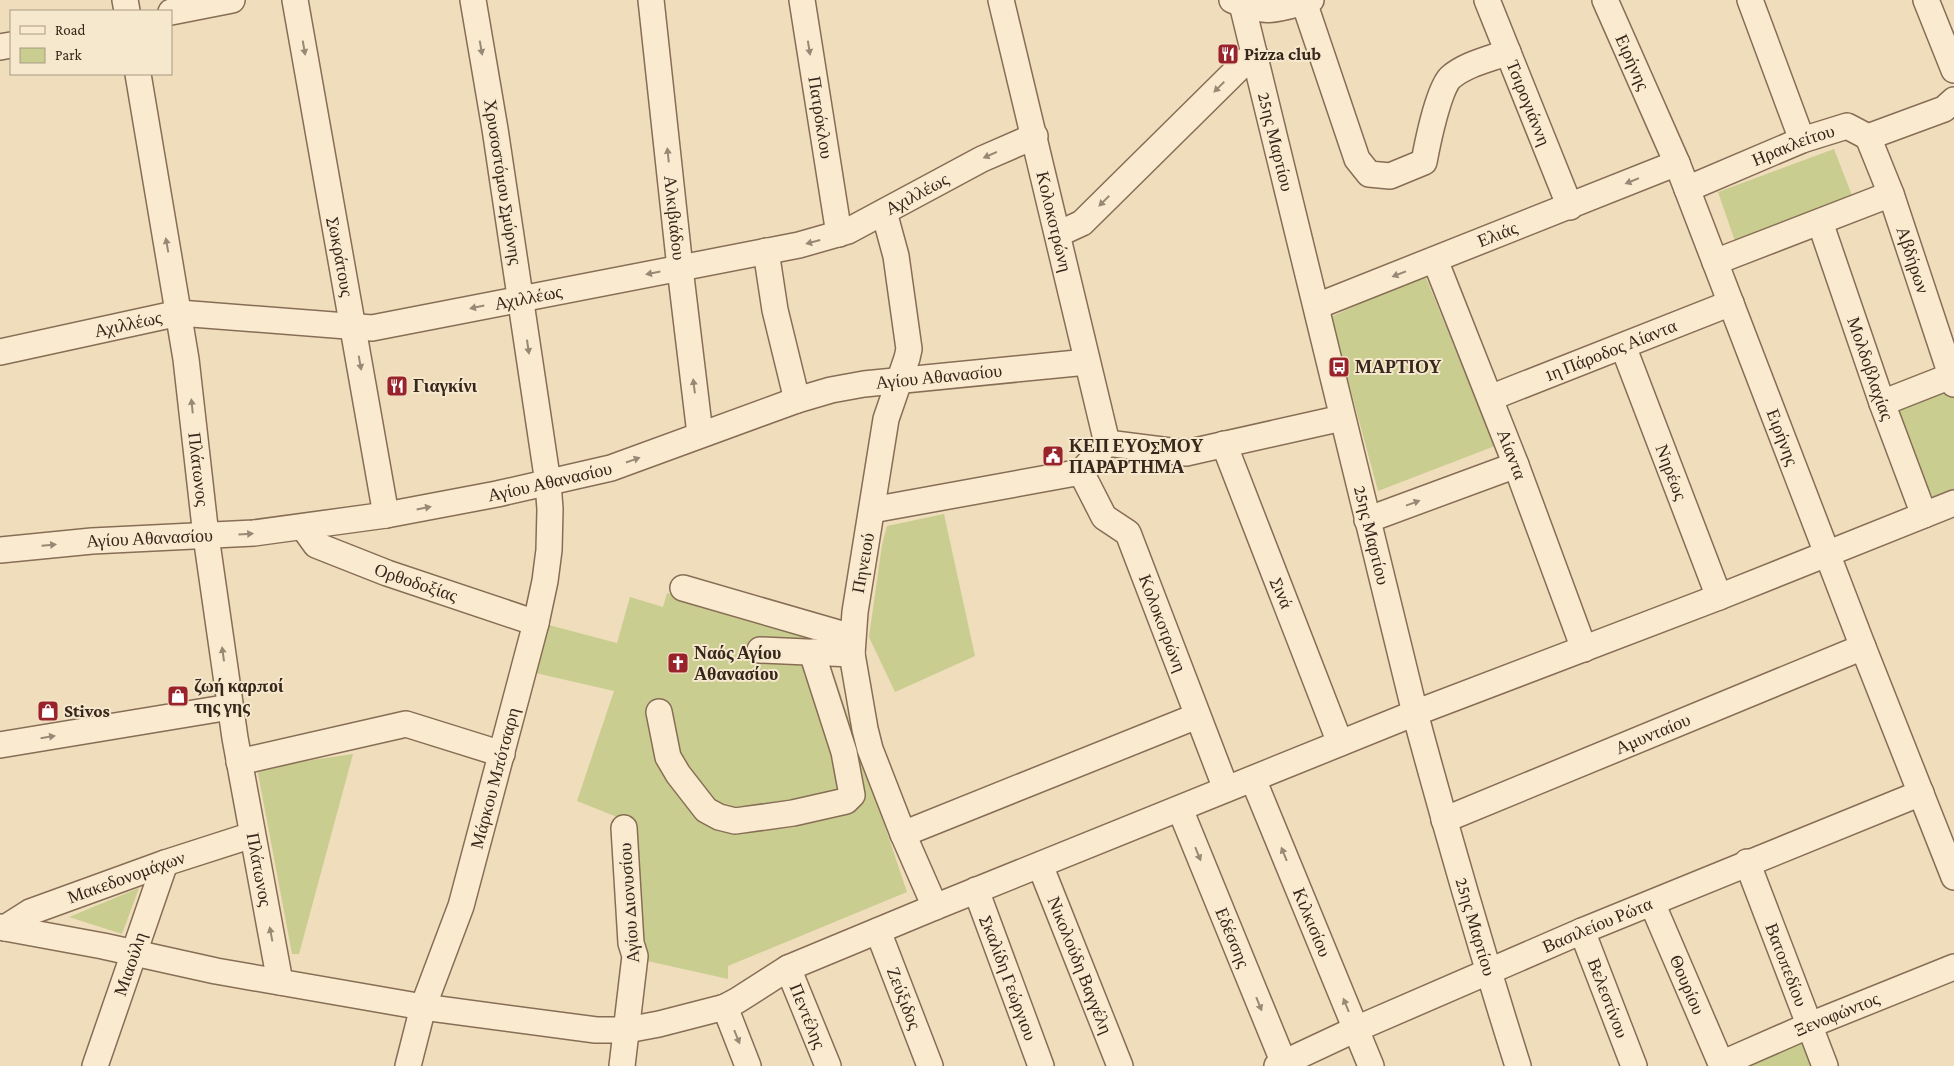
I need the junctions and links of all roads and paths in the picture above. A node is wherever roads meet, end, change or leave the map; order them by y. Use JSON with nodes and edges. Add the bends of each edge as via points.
{"nodes":[{"id":1,"x":232,"y":0,"type":"edge"},
{"id":2,"x":295,"y":0,"type":"edge"},
{"id":3,"x":473,"y":0,"type":"edge"},
{"id":4,"x":651,"y":0,"type":"edge"},
{"id":5,"x":802,"y":0,"type":"edge"},
{"id":6,"x":1001,"y":0,"type":"edge"},
{"id":7,"x":1487,"y":0,"type":"edge"},
{"id":8,"x":1605,"y":0,"type":"edge"},
{"id":9,"x":1750,"y":0,"type":"edge"},
{"id":10,"x":1926,"y":0,"type":"edge"},
{"id":11,"x":1307,"y":1,"type":"edge"},
{"id":12,"x":1239,"y":2,"type":"edge"},
{"id":13,"x":172,"y":12,"type":"edge"},
{"id":14,"x":1508,"y":52,"type":"junction"},
{"id":15,"x":1254,"y":53,"type":"junction"},
{"id":16,"x":1954,"y":70,"type":"edge"},
{"id":17,"x":138,"y":75,"type":"edge"},
{"id":18,"x":1954,"y":100,"type":"edge"},
{"id":19,"x":1034,"y":136,"type":"junction"},
{"id":20,"x":1868,"y":136,"type":"junction"},
{"id":21,"x":1802,"y":140,"type":"junction"},
{"id":22,"x":1677,"y":163,"type":"junction"},
{"id":23,"x":1687,"y":189,"type":"junction"},
{"id":24,"x":1892,"y":194,"type":"junction"},
{"id":25,"x":1570,"y":207,"type":"junction"},
{"id":26,"x":884,"y":212,"type":"junction"},
{"id":27,"x":1820,"y":222,"type":"junction"},
{"id":28,"x":839,"y":234,"type":"junction"},
{"id":29,"x":1058,"y":234,"type":"junction"},
{"id":30,"x":766,"y":251,"type":"junction"},
{"id":31,"x":1435,"y":260,"type":"junction"},
{"id":32,"x":1715,"y":262,"type":"junction"},
{"id":33,"x":680,"y":268,"type":"junction"},
{"id":34,"x":520,"y":298,"type":"junction"},
{"id":35,"x":1731,"y":303,"type":"junction"},
{"id":36,"x":1317,"y":306,"type":"junction"},
{"id":37,"x":179,"y":313,"type":"junction"},
{"id":38,"x":354,"y":328,"type":"junction"},
{"id":39,"x":1623,"y":346,"type":"junction"},
{"id":40,"x":0,"y":352,"type":"edge"},
{"id":41,"x":1087,"y":362,"type":"junction"},
{"id":42,"x":1953,"y":380,"type":"edge"},
{"id":43,"x":899,"y":381,"type":"junction"},
{"id":44,"x":1490,"y":398,"type":"junction"},
{"id":45,"x":797,"y":400,"type":"junction"},
{"id":46,"x":1882,"y":403,"type":"junction"},
{"id":47,"x":1342,"y":418,"type":"junction"},
{"id":48,"x":700,"y":434,"type":"junction"},
{"id":49,"x":1107,"y":443,"type":"junction"},
{"id":50,"x":1224,"y":444,"type":"junction"},
{"id":51,"x":1516,"y":465,"type":"junction"},
{"id":52,"x":1081,"y":472,"type":"junction"},
{"id":53,"x":548,"y":483,"type":"junction"},
{"id":54,"x":1954,"y":503,"type":"edge"},
{"id":55,"x":872,"y":510,"type":"junction"},
{"id":56,"x":386,"y":515,"type":"junction"},
{"id":57,"x":1924,"y":515,"type":"junction"},
{"id":58,"x":1367,"y":520,"type":"junction"},
{"id":59,"x":303,"y":528,"type":"junction"},
{"id":60,"x":206,"y":536,"type":"junction"},
{"id":61,"x":0,"y":550,"type":"edge"},
{"id":62,"x":1827,"y":555,"type":"junction"},
{"id":63,"x":683,"y":588,"type":"dead end"},
{"id":64,"x":1719,"y":597,"type":"junction"},
{"id":65,"x":536,"y":623,"type":"junction"},
{"id":66,"x":852,"y":646,"type":"junction"},
{"id":67,"x":1863,"y":647,"type":"junction"},
{"id":68,"x":1584,"y":649,"type":"junction"},
{"id":69,"x":760,"y":650,"type":"dead end"},
{"id":70,"x":814,"y":652,"type":"junction"},
{"id":71,"x":230,"y":707,"type":"junction"},
{"id":72,"x":659,"y":712,"type":"dead end"},
{"id":73,"x":1415,"y":713,"type":"junction"},
{"id":74,"x":1197,"y":716,"type":"junction"},
{"id":75,"x":1340,"y":743,"type":"junction"},
{"id":76,"x":0,"y":745,"type":"edge"},
{"id":77,"x":502,"y":754,"type":"junction"},
{"id":78,"x":239,"y":762,"type":"junction"},
{"id":79,"x":1253,"y":779,"type":"junction"},
{"id":80,"x":1226,"y":789,"type":"junction"},
{"id":81,"x":1921,"y":793,"type":"junction"},
{"id":82,"x":1180,"y":808,"type":"junction"},
{"id":83,"x":1444,"y":820,"type":"junction"},
{"id":84,"x":624,"y":828,"type":"dead end"},
{"id":85,"x":903,"y":834,"type":"junction"},
{"id":86,"x":252,"y":835,"type":"junction"},
{"id":87,"x":1747,"y":862,"type":"junction"},
{"id":88,"x":165,"y":863,"type":"junction"},
{"id":89,"x":1040,"y":865,"type":"junction"},
{"id":90,"x":1954,"y":877,"type":"edge"},
{"id":91,"x":976,"y":890,"type":"junction"},
{"id":92,"x":1652,"y":903,"type":"junction"},
{"id":93,"x":935,"y":907,"type":"junction"},
{"id":94,"x":2,"y":927,"type":"edge"},
{"id":95,"x":878,"y":931,"type":"junction"},
{"id":96,"x":1582,"y":931,"type":"junction"},
{"id":97,"x":135,"y":953,"type":"junction"},
{"id":98,"x":1954,"y":967,"type":"edge"},
{"id":99,"x":788,"y":968,"type":"junction"},
{"id":100,"x":1488,"y":972,"type":"junction"},
{"id":101,"x":280,"y":982,"type":"junction"},
{"id":102,"x":422,"y":1007,"type":"junction"},
{"id":103,"x":725,"y":1007,"type":"junction"},
{"id":104,"x":1810,"y":1025,"type":"junction"},
{"id":105,"x":1356,"y":1029,"type":"junction"},
{"id":106,"x":627,"y":1030,"type":"junction"},
{"id":107,"x":1282,"y":1065,"type":"edge"},
{"id":108,"x":1722,"y":1065,"type":"edge"},
{"id":109,"x":95,"y":1066,"type":"edge"},
{"id":110,"x":408,"y":1066,"type":"edge"},
{"id":111,"x":622,"y":1066,"type":"edge"},
{"id":112,"x":748,"y":1066,"type":"edge"},
{"id":113,"x":828,"y":1066,"type":"edge"},
{"id":114,"x":930,"y":1066,"type":"edge"},
{"id":115,"x":1041,"y":1066,"type":"edge"},
{"id":116,"x":1120,"y":1066,"type":"edge"},
{"id":117,"x":1371,"y":1066,"type":"edge"},
{"id":118,"x":1518,"y":1066,"type":"edge"},
{"id":119,"x":1634,"y":1066,"type":"edge"},
{"id":120,"x":1825,"y":1066,"type":"edge"}],
"edges":[{"from":1,"to":13,"type":"street"},
{"from":2,"to":38,"type":"street","name":"Σωκράτους","one_way":true},
{"from":3,"to":34,"type":"street","name":"Χρυσοστόμου Σμύρνης","one_way":true},
{"from":33,"to":4,"type":"street","name":"Αλκιβιάδου","one_way":true},
{"from":5,"to":28,"type":"street","name":"Πατρόκλου","one_way":true},
{"from":6,"to":19,"type":"street","name":"Κολοκοτρώνη"},
{"from":7,"to":14,"type":"street","name":"Τσιρογιάννη"},
{"from":8,"to":22,"type":"street","name":"Ειρήνης"},
{"from":9,"to":21,"type":"street"},
{"from":10,"to":16,"type":"street"},
{"from":11,"to":12,"type":"street","via":[[1269,11]]},
{"from":11,"to":14,"type":"street","via":[[1357,159],[1369,174],[1390,176],[1424,162],[1430,129],[1448,78]]},
{"from":12,"to":15,"type":"street","name":"25ης Μαρτίου"},
{"from":14,"to":25,"type":"street","name":"Τσιρογιάννη"},
{"from":15,"to":29,"type":"street","one_way":true,"via":[[1082,223]]},
{"from":15,"to":36,"type":"street","name":"25ης Μαρτίου"},
{"from":37,"to":17,"type":"street","name":"Πλάτωνος","one_way":true},
{"from":18,"to":20,"type":"street","via":[[1944,109]]},
{"from":19,"to":26,"type":"street","name":"Αχιλλέως","one_way":true,"via":[[982,159]]},
{"from":19,"to":29,"type":"street","name":"Κολοκοτρώνη"},
{"from":20,"to":21,"type":"street","name":"Ηρακλείτου","via":[[1847,126]]},
{"from":20,"to":24,"type":"street","name":"Αβδήρων"},
{"from":21,"to":23,"type":"street","name":"Ηρακλείτου"},
{"from":22,"to":23,"type":"street","name":"Ειρήνης"},
{"from":22,"to":25,"type":"street","name":"Ελιάς","one_way":true},
{"from":23,"to":32,"type":"street","name":"Ειρήνης"},
{"from":24,"to":27,"type":"street"},
{"from":24,"to":42,"type":"street","name":"Αβδήρων"},
{"from":25,"to":31,"type":"street","name":"Ελιάς"},
{"from":26,"to":28,"type":"street","name":"Αχιλλέως"},
{"from":26,"to":43,"type":"street","name":"Πηνειού","via":[[896,256],[908,339],[908,358]]},
{"from":27,"to":32,"type":"street"},
{"from":27,"to":46,"type":"street","name":"Μολδοβλαχίας"},
{"from":28,"to":30,"type":"street","name":"Αχιλλέως","one_way":true},
{"from":29,"to":41,"type":"street","name":"Κολοκοτρώνη"},
{"from":30,"to":33,"type":"street","name":"Αχιλλέως"},
{"from":30,"to":45,"type":"street","via":[[775,310]]},
{"from":31,"to":36,"type":"street","name":"Ελιάς","one_way":true},
{"from":31,"to":44,"type":"street","name":"Αίαντα"},
{"from":32,"to":35,"type":"street","name":"Ειρήνης"},
{"from":33,"to":34,"type":"street","name":"Αχιλλέως","one_way":true},
{"from":48,"to":33,"type":"street","name":"Αλκιβιάδου","one_way":true},
{"from":34,"to":38,"type":"street","name":"Αχιλλέως","one_way":true,"via":[[380,327]]},
{"from":34,"to":53,"type":"street","name":"Χρυσοστόμου Σμύρνης","one_way":true},
{"from":35,"to":39,"type":"street","name":"1η Πάροδος Αίαντα"},
{"from":35,"to":62,"type":"street","name":"Ειρήνης"},
{"from":36,"to":47,"type":"street","name":"25ης Μαρτίου"},
{"from":37,"to":38,"type":"street","name":"Αχιλλέως"},
{"from":37,"to":40,"type":"street","name":"Αχιλλέως"},
{"from":60,"to":37,"type":"street","name":"Πλάτωνος","one_way":true},
{"from":38,"to":56,"type":"street","name":"Σωκράτους","one_way":true},
{"from":39,"to":44,"type":"street","name":"1η Πάροδος Αίαντα"},
{"from":39,"to":64,"type":"street","name":"Νηρέως"},
{"from":41,"to":43,"type":"street","name":"Αγίου Αθανασίου"},
{"from":41,"to":49,"type":"street","name":"Κολοκοτρώνη"},
{"from":42,"to":46,"type":"street"},
{"from":43,"to":45,"type":"street","name":"Αγίου Αθανασίου","via":[[846,387]]},
{"from":43,"to":55,"type":"street","name":"Πηνειού","via":[[886,419]]},
{"from":44,"to":51,"type":"street","name":"Αίαντα"},
{"from":45,"to":48,"type":"street","name":"Αγίου Αθανασίου"},
{"from":46,"to":57,"type":"street","name":"Μολδοβλαχίας"},
{"from":47,"to":50,"type":"street"},
{"from":47,"to":58,"type":"street","name":"25ης Μαρτίου"},
{"from":53,"to":48,"type":"street","name":"Αγίου Αθανασίου","one_way":true,"via":[[630,462]]},
{"from":49,"to":50,"type":"street","via":[[1177,453]]},
{"from":49,"to":52,"type":"street"},
{"from":50,"to":75,"type":"street","name":"Σινά"},
{"from":58,"to":51,"type":"street","one_way":true},
{"from":51,"to":68,"type":"street","name":"Αίαντα"},
{"from":52,"to":55,"type":"street"},
{"from":52,"to":74,"type":"street","name":"Κολοκοτρώνη","via":[[1104,517],[1128,533]]},
{"from":56,"to":53,"type":"street","name":"Αγίου Αθανασίου","one_way":true},
{"from":53,"to":65,"type":"street","name":"Μάρκου Μπότσαρη","via":[[550,550]]},
{"from":54,"to":57,"type":"street"},
{"from":55,"to":66,"type":"street","name":"Πηνειού"},
{"from":56,"to":59,"type":"street","name":"Αγίου Αθανασίου"},
{"from":57,"to":62,"type":"street"},
{"from":58,"to":73,"type":"street","name":"25ης Μαρτίου"},
{"from":60,"to":59,"type":"street","name":"Αγίου Αθανασίου","one_way":true},
{"from":59,"to":65,"type":"street","name":"Ορθοδοξίας","via":[[316,545],[387,573]]},
{"from":61,"to":60,"type":"street","name":"Αγίου Αθανασίου","one_way":true,"via":[[101,540]]},
{"from":71,"to":60,"type":"street","name":"Πλάτωνος","one_way":true},
{"from":62,"to":64,"type":"street"},
{"from":62,"to":67,"type":"street","name":"Ειρήνης"},
{"from":63,"to":66,"type":"street"},
{"from":64,"to":68,"type":"street"},
{"from":65,"to":77,"type":"street","name":"Μάρκου Μπότσαρη"},
{"from":66,"to":70,"type":"street"},
{"from":66,"to":85,"type":"street","name":"Πηνειού","via":[[870,749]]},
{"from":67,"to":81,"type":"street","name":"Ειρήνης"},
{"from":67,"to":83,"type":"street","name":"Αμυνταίου"},
{"from":68,"to":73,"type":"street"},
{"from":69,"to":70,"type":"street"},
{"from":70,"to":72,"type":"street","via":[[844,752],[852,795],[846,801],[735,821],[719,817],[706,810],[678,774],[668,756]]},
{"from":76,"to":71,"type":"street","one_way":true},
{"from":71,"to":78,"type":"street","name":"Πλάτωνος"},
{"from":73,"to":75,"type":"street"},
{"from":73,"to":83,"type":"street","name":"25ης Μαρτίου"},
{"from":74,"to":80,"type":"street","name":"Κολοκοτρώνη"},
{"from":74,"to":85,"type":"street"},
{"from":75,"to":79,"type":"street"},
{"from":77,"to":78,"type":"street","via":[[406,724]]},
{"from":77,"to":102,"type":"street","name":"Μάρκου Μπότσαρη","via":[[461,906]]},
{"from":78,"to":86,"type":"street","name":"Πλάτωνος"},
{"from":79,"to":80,"type":"street"},
{"from":105,"to":79,"type":"street","name":"Κιλκισίου","one_way":true},
{"from":80,"to":82,"type":"street"},
{"from":81,"to":87,"type":"street","name":"Βασιλείου Ρώτα"},
{"from":81,"to":90,"type":"street","name":"Ειρήνης"},
{"from":82,"to":89,"type":"street"},
{"from":82,"to":107,"type":"street","name":"Εδέσσης","one_way":true},
{"from":83,"to":100,"type":"street","name":"25ης Μαρτίου"},
{"from":84,"to":106,"type":"street","name":"Αγίου Διονυσίου","via":[[632,943],[636,956]]},
{"from":85,"to":93,"type":"street","name":"Πηνειού"},
{"from":86,"to":88,"type":"street","name":"Μακεδονομάχων"},
{"from":101,"to":86,"type":"street","name":"Πλάτωνος","one_way":true},
{"from":87,"to":92,"type":"street","name":"Βασιλείου Ρώτα"},
{"from":87,"to":104,"type":"street","name":"Βατοπεδίου"},
{"from":88,"to":94,"type":"street","name":"Μακεδονομάχων","via":[[30,912]]},
{"from":88,"to":97,"type":"street","name":"Μιαούλη"},
{"from":89,"to":91,"type":"street"},
{"from":89,"to":116,"type":"street","name":"Νικολούδη Βαγγέλη"},
{"from":91,"to":93,"type":"street"},
{"from":91,"to":115,"type":"street","name":"Σκαλίδη Γεώργιου"},
{"from":92,"to":96,"type":"street","name":"Βασιλείου Ρώτα"},
{"from":92,"to":108,"type":"street","name":"Θουρίου"},
{"from":93,"to":95,"type":"street"},
{"from":94,"to":97,"type":"street"},
{"from":95,"to":99,"type":"street"},
{"from":95,"to":114,"type":"street","name":"Ζεύξιδος"},
{"from":96,"to":100,"type":"street","name":"Βασιλείου Ρώτα"},
{"from":96,"to":119,"type":"street","name":"Βελεστίνου"},
{"from":97,"to":101,"type":"street"},
{"from":97,"to":109,"type":"street","name":"Μιαούλη"},
{"from":98,"to":104,"type":"street","name":"Ξενοφώντος"},
{"from":99,"to":103,"type":"street"},
{"from":99,"to":113,"type":"street","name":"Πεντέλης"},
{"from":100,"to":105,"type":"street","name":"Βασιλείου Ρώτα"},
{"from":100,"to":118,"type":"street","name":"25ης Μαρτίου"},
{"from":101,"to":102,"type":"street"},
{"from":102,"to":106,"type":"street","via":[[582,1029]]},
{"from":102,"to":110,"type":"street","name":"Μάρκου Μπότσαρη"},
{"from":103,"to":106,"type":"street"},
{"from":103,"to":112,"type":"street","one_way":true},
{"from":104,"to":108,"type":"street","name":"Ξενοφώντος"},
{"from":104,"to":120,"type":"street","name":"Βατοπεδίου"},
{"from":105,"to":107,"type":"street","name":"Βασιλείου Ρώτα"},
{"from":105,"to":117,"type":"street","name":"Κιλκισίου"},
{"from":106,"to":111,"type":"street","name":"Αγίου Διονυσίου"}]}
